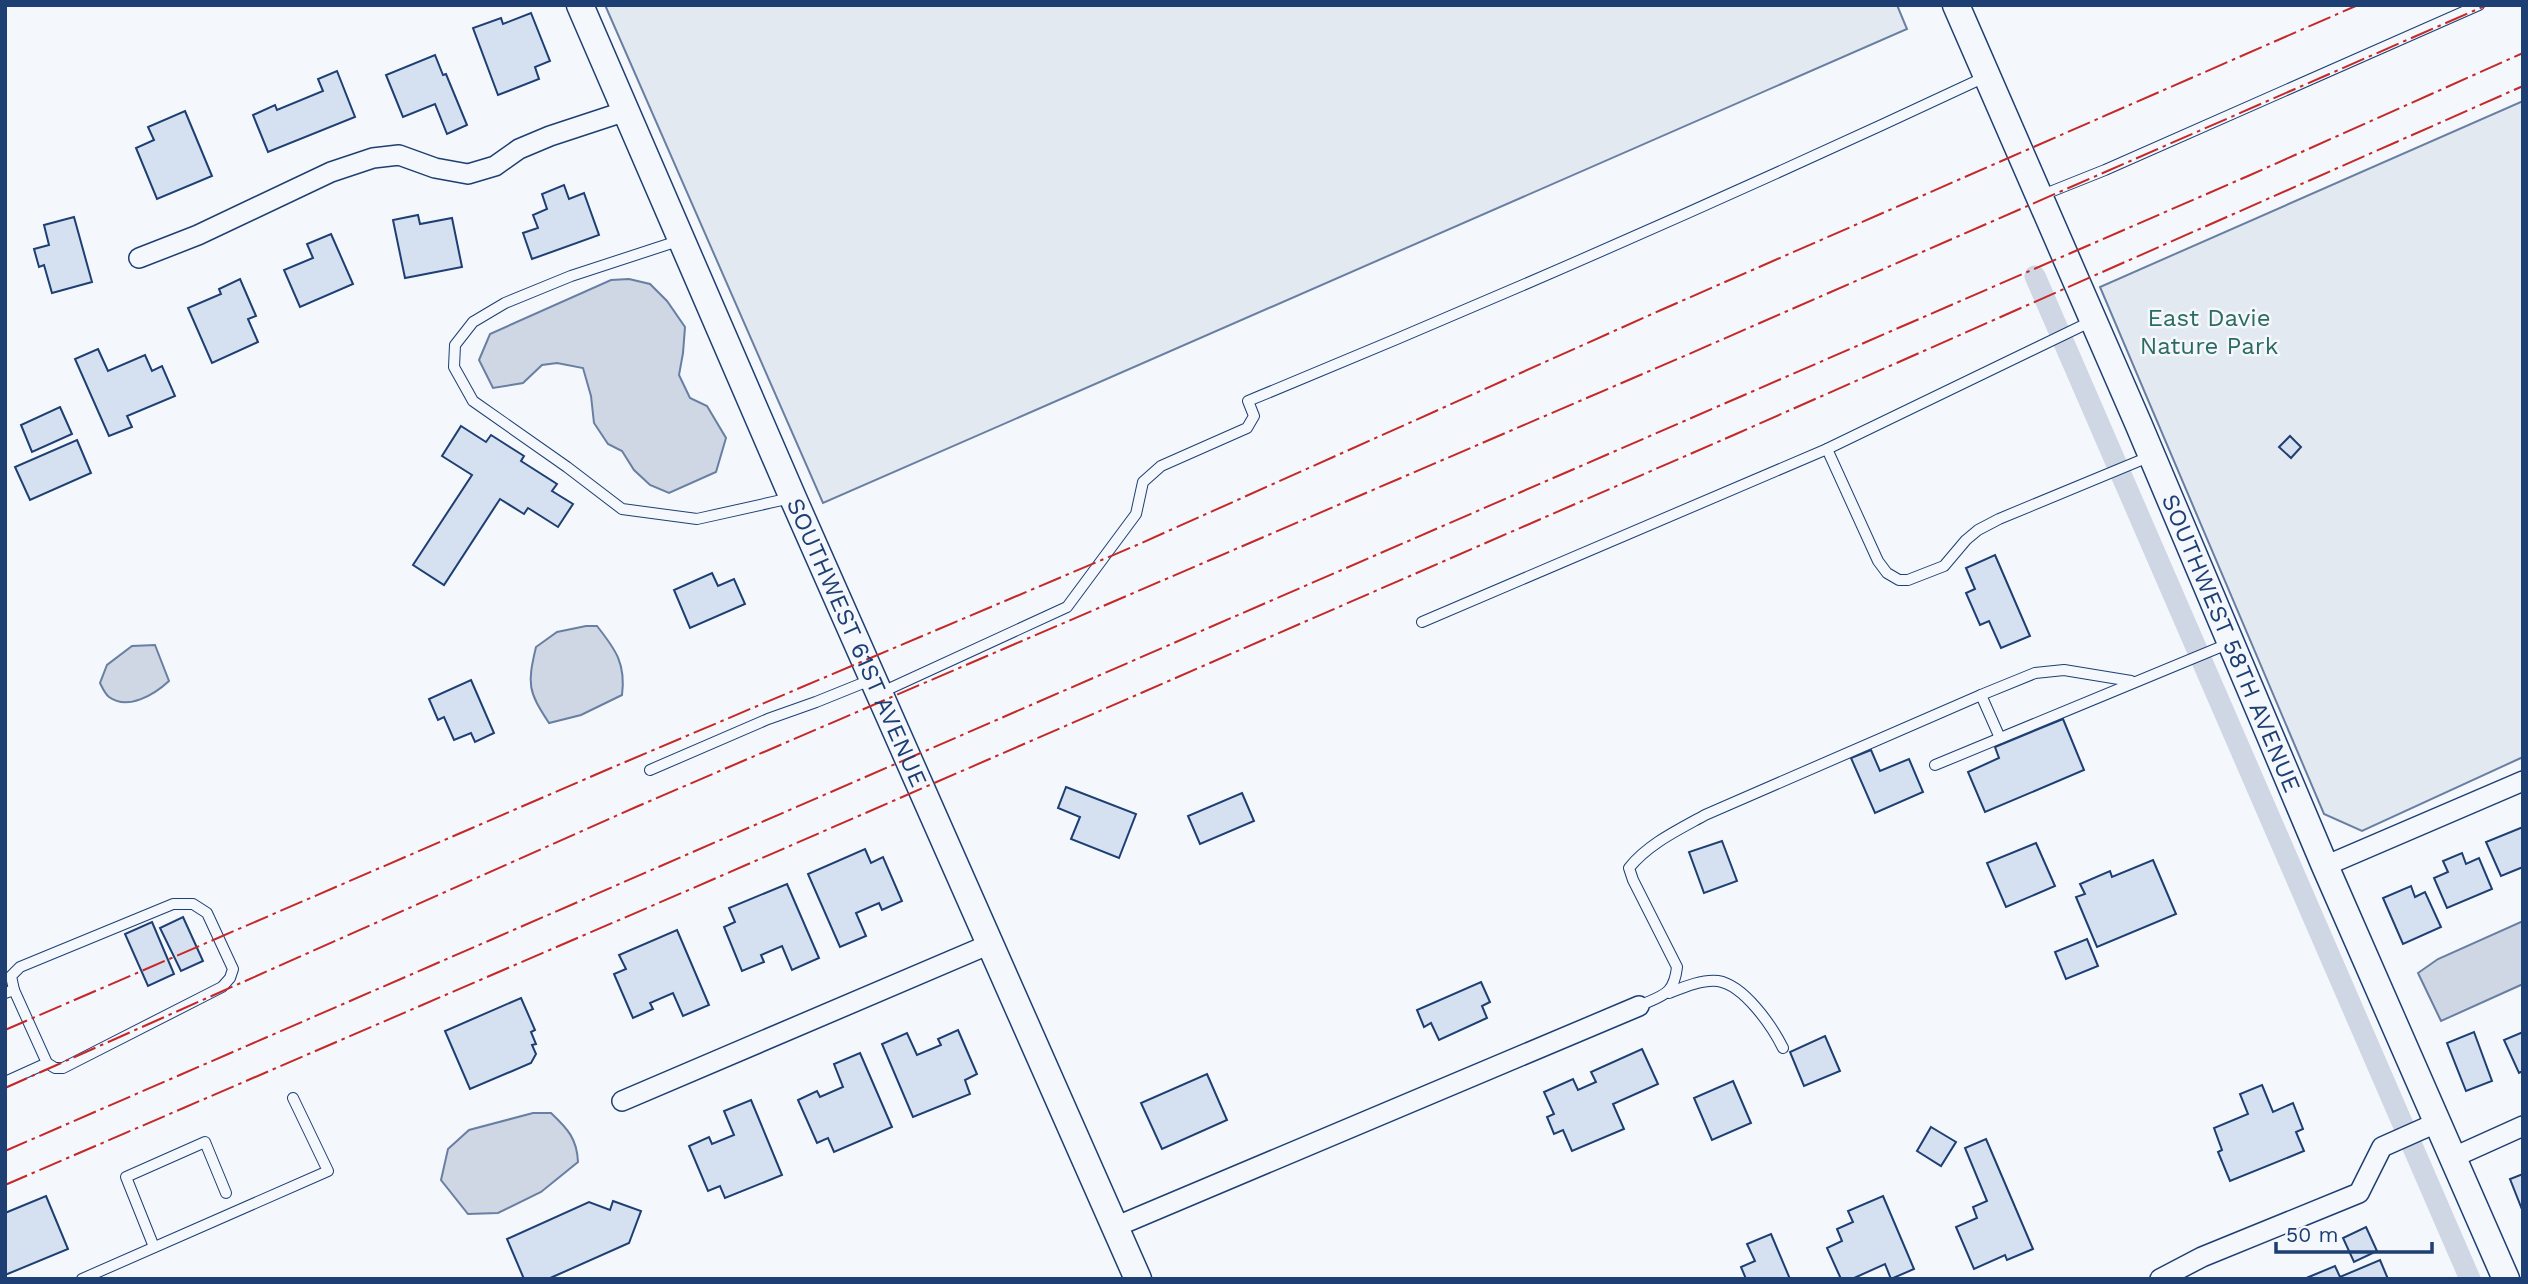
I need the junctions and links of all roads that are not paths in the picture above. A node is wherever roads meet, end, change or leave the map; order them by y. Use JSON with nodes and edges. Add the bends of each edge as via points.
{"nodes":[{"id":1,"x":580,"y":5,"type":"edge"},
{"id":2,"x":1956,"y":5,"type":"edge"},
{"id":3,"x":2479,"y":5,"type":"edge"},
{"id":4,"x":1987,"y":76,"type":"junction"},
{"id":5,"x":626,"y":111,"type":"junction"},
{"id":6,"x":2039,"y":196,"type":"junction"},
{"id":7,"x":681,"y":240,"type":"junction"},
{"id":8,"x":139,"y":258,"type":"dead end"},
{"id":9,"x":2087,"y":324,"type":"junction"},
{"id":10,"x":1827,"y":449,"type":"junction"},
{"id":11,"x":2142,"y":460,"type":"junction"},
{"id":12,"x":793,"y":498,"type":"junction"},
{"id":13,"x":1422,"y":622,"type":"dead end"},
{"id":14,"x":2231,"y":642,"type":"junction"},
{"id":15,"x":2133,"y":681,"type":"junction"},
{"id":16,"x":876,"y":686,"type":"junction"},
{"id":17,"x":1981,"y":695,"type":"junction"},
{"id":18,"x":2000,"y":738,"type":"junction"},
{"id":19,"x":1936,"y":765,"type":"dead end"},
{"id":20,"x":650,"y":770,"type":"dead end"},
{"id":21,"x":2523,"y":781,"type":"edge"},
{"id":22,"x":2325,"y":866,"type":"junction"},
{"id":23,"x":990,"y":944,"type":"junction"},
{"id":24,"x":9,"y":991,"type":"edge"},
{"id":25,"x":1669,"y":993,"type":"junction"},
{"id":26,"x":1639,"y":1006,"type":"joint"},
{"id":27,"x":1783,"y":1048,"type":"dead end"},
{"id":28,"x":47,"y":1063,"type":"junction"},
{"id":29,"x":5,"y":1082,"type":"edge"},
{"id":30,"x":293,"y":1098,"type":"dead end"},
{"id":31,"x":622,"y":1101,"type":"dead end"},
{"id":32,"x":2436,"y":1123,"type":"junction"},
{"id":33,"x":2523,"y":1126,"type":"edge"},
{"id":34,"x":2452,"y":1158,"type":"junction"},
{"id":35,"x":226,"y":1193,"type":"dead end"},
{"id":36,"x":1115,"y":1227,"type":"junction"},
{"id":37,"x":154,"y":1247,"type":"junction"},
{"id":38,"x":82,"y":1279,"type":"edge"},
{"id":39,"x":1138,"y":1279,"type":"edge"},
{"id":40,"x":2160,"y":1279,"type":"edge"},
{"id":41,"x":2506,"y":1279,"type":"edge"}],
"edges":[{"from":1,"to":5,"type":"street","name":"SOUTHWEST 61ST AVENUE"},
{"from":2,"to":4,"type":"street","name":"SOUTHWEST 58TH AVENUE"},
{"from":3,"to":6,"type":"lane"},
{"from":4,"to":6,"type":"street","name":"SOUTHWEST 58TH AVENUE"},
{"from":4,"to":16,"type":"lane","via":[[1789,167],[1248,401],[1254,416],[1247,428],[1161,466],[1143,482],[1136,514],[1067,607]]},
{"from":5,"to":7,"type":"street","name":"SOUTHWEST 61ST AVENUE"},
{"from":5,"to":8,"type":"street","via":[[550,136],[495,166],[468,174],[399,155],[373,158],[331,172]]},
{"from":6,"to":9,"type":"street","name":"SOUTHWEST 58TH AVENUE"},
{"from":7,"to":12,"type":"street","name":"SOUTHWEST 61ST AVENUE"},
{"from":7,"to":12,"type":"lane","via":[[505,303],[473,322],[461,337],[455,345],[454,367],[473,401],[622,509],[697,519]]},
{"from":9,"to":10,"type":"lane"},
{"from":9,"to":11,"type":"street","name":"SOUTHWEST 58TH AVENUE"},
{"from":10,"to":11,"type":"lane","via":[[1878,561],[1899,580],[1944,566],[1966,540],[1999,519]]},
{"from":10,"to":13,"type":"lane"},
{"from":11,"to":14,"type":"street","name":"SOUTHWEST 58TH AVENUE"},
{"from":12,"to":16,"type":"street","name":"SOUTHWEST 61ST AVENUE"},
{"from":14,"to":15,"type":"lane"},
{"from":14,"to":22,"type":"street","name":"SOUTHWEST 58TH AVENUE"},
{"from":15,"to":17,"type":"lane","via":[[2064,670],[2035,673]]},
{"from":15,"to":18,"type":"lane"},
{"from":16,"to":20,"type":"lane","via":[[768,719]]},
{"from":16,"to":23,"type":"street","name":"SOUTHWEST 61ST AVENUE"},
{"from":17,"to":18,"type":"lane"},
{"from":17,"to":25,"type":"lane","via":[[1704,815],[1636,859],[1629,868],[1633,880],[1677,967]]},
{"from":18,"to":19,"type":"lane"},
{"from":21,"to":22,"type":"street"},
{"from":22,"to":32,"type":"street","name":"SOUTHWEST 58TH AVENUE"},
{"from":23,"to":31,"type":"street"},
{"from":23,"to":36,"type":"street","name":"SOUTHWEST 61ST AVENUE"},
{"from":24,"to":28,"type":"lane"},
{"from":24,"to":28,"type":"lane","via":[[10,975],[20,967],[173,904],[192,904],[207,913],[233,969],[222,987],[63,1068]]},
{"from":25,"to":26,"type":"lane"},
{"from":25,"to":27,"type":"lane","via":[[1719,981],[1730,986],[1773,1028]]},
{"from":26,"to":36,"type":"street"},
{"from":28,"to":29,"type":"lane"},
{"from":30,"to":37,"type":"lane","via":[[328,1171]]},
{"from":32,"to":34,"type":"street","name":"SOUTHWEST 58TH AVENUE"},
{"from":32,"to":40,"type":"street","via":[[2382,1147],[2359,1193],[2202,1257]]},
{"from":33,"to":34,"type":"street"},
{"from":34,"to":41,"type":"street","name":"SOUTHWEST 58TH AVENUE"},
{"from":35,"to":37,"type":"lane","via":[[205,1142],[126,1177]]},
{"from":36,"to":39,"type":"street","name":"SOUTHWEST 61ST AVENUE"},
{"from":37,"to":38,"type":"lane"}]}
